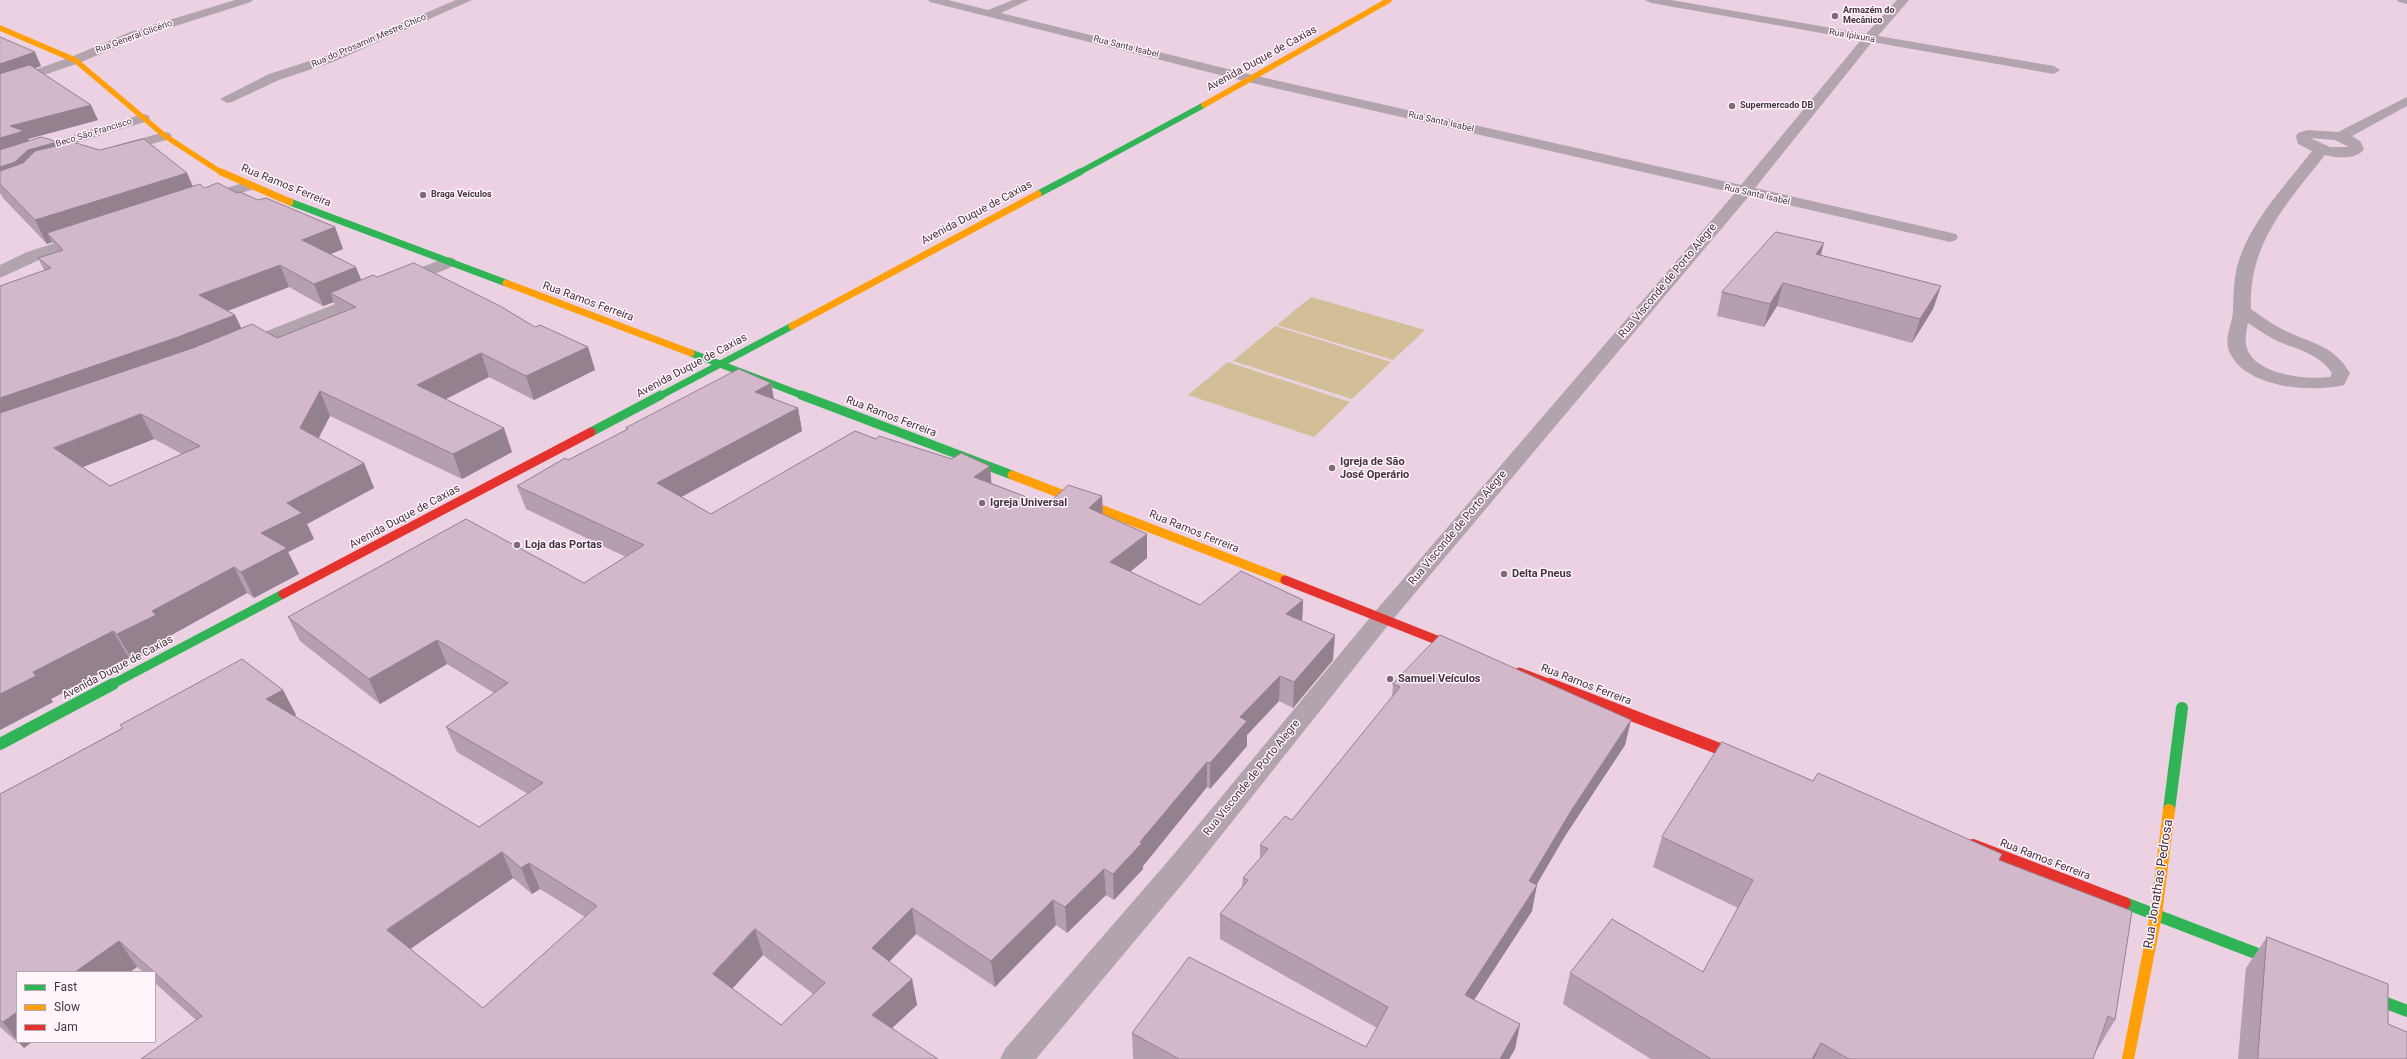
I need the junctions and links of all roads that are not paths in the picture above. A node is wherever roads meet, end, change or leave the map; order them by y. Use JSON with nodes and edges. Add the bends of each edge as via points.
{"nodes":[{"id":1,"x":247,"y":0,"type":"edge"},
{"id":2,"x":466,"y":0,"type":"edge"},
{"id":3,"x":934,"y":0,"type":"edge"},
{"id":4,"x":1023,"y":0,"type":"edge"},
{"id":5,"x":1389,"y":0,"type":"edge"},
{"id":6,"x":1651,"y":0,"type":"edge"},
{"id":7,"x":1903,"y":0,"type":"edge"},
{"id":8,"x":2403,"y":0,"type":"edge"},
{"id":9,"x":2407,"y":1,"type":"edge"},
{"id":10,"x":991,"y":13,"type":"junction"},
{"id":11,"x":0,"y":28,"type":"edge"},
{"id":12,"x":1868,"y":39,"type":"junction"},
{"id":13,"x":75,"y":60,"type":"junction"},
{"id":14,"x":2054,"y":70,"type":"dead end"},
{"id":15,"x":1252,"y":79,"type":"junction"},
{"id":16,"x":0,"y":86,"type":"edge"},
{"id":17,"x":227,"y":99,"type":"dead end"},
{"id":18,"x":2407,"y":101,"type":"edge"},
{"id":19,"x":143,"y":118,"type":"junction"},
{"id":20,"x":165,"y":136,"type":"junction"},
{"id":21,"x":2340,"y":137,"type":"junction"},
{"id":22,"x":2322,"y":149,"type":"junction"},
{"id":23,"x":106,"y":152,"type":"edge"},
{"id":24,"x":0,"y":162,"type":"edge"},
{"id":25,"x":249,"y":186,"type":"junction"},
{"id":26,"x":1744,"y":192,"type":"junction"},
{"id":27,"x":189,"y":205,"type":"edge"},
{"id":28,"x":100,"y":234,"type":"edge"},
{"id":29,"x":1950,"y":237,"type":"dead end"},
{"id":30,"x":448,"y":262,"type":"junction"},
{"id":31,"x":3,"y":279,"type":"edge"},
{"id":32,"x":2242,"y":311,"type":"junction"},
{"id":33,"x":227,"y":354,"type":"edge"},
{"id":34,"x":719,"y":364,"type":"junction"},
{"id":35,"x":1381,"y":619,"type":"junction"},
{"id":36,"x":1470,"y":653,"type":"edge"},
{"id":37,"x":1508,"y":668,"type":"edge"},
{"id":38,"x":2182,"y":708,"type":"dead end"},
{"id":39,"x":0,"y":744,"type":"edge"},
{"id":40,"x":1754,"y":762,"type":"edge"},
{"id":41,"x":1962,"y":841,"type":"edge"},
{"id":42,"x":2156,"y":915,"type":"junction"},
{"id":43,"x":2296,"y":969,"type":"edge"},
{"id":44,"x":2348,"y":988,"type":"edge"},
{"id":45,"x":2407,"y":1011,"type":"edge"},
{"id":46,"x":1016,"y":1059,"type":"edge"},
{"id":47,"x":2128,"y":1059,"type":"edge"}],
"edges":[{"from":1,"to":13,"type":"street","name":"Rua General Glicério","via":[[134,35]]},
{"from":2,"to":17,"type":"street","name":"Rua do Prosamin Mestre Chico","via":[[329,59],[257,85]]},
{"from":3,"to":10,"type":"street","name":"Rua Santa Isabel"},
{"from":4,"to":10,"type":"street"},
{"from":5,"to":15,"type":"main road","name":"Avenida Duque de Caxias"},
{"from":6,"to":12,"type":"street","name":"Rua Ipixuna"},
{"from":7,"to":12,"type":"street","name":"Rua Visconde de Porto Alegre"},
{"from":8,"to":9,"type":"street"},
{"from":10,"to":15,"type":"street","name":"Rua Santa Isabel"},
{"from":11,"to":13,"type":"main road","name":"Rua Ramos Ferreira"},
{"from":12,"to":14,"type":"street","name":"Rua Ipixuna"},
{"from":12,"to":26,"type":"street","name":"Rua Visconde de Porto Alegre"},
{"from":13,"to":16,"type":"street","name":"Rua General Glicério"},
{"from":13,"to":19,"type":"main road","name":"Rua Ramos Ferreira"},
{"from":15,"to":26,"type":"street","name":"Rua Santa Isabel"},
{"from":15,"to":34,"type":"main road","name":"Avenida Duque de Caxias"},
{"from":18,"to":21,"type":"street"},
{"from":19,"to":20,"type":"main road","name":"Rua Ramos Ferreira"},
{"from":19,"to":24,"type":"street","name":"Beco São Francisco"},
{"from":20,"to":23,"type":"street"},
{"from":20,"to":25,"type":"main road","name":"Rua Ramos Ferreira","via":[[226,175]]},
{"from":21,"to":22,"type":"street","via":[[2354,143],[2357,149],[2349,152]]},
{"from":21,"to":22,"type":"street","via":[[2322,134],[2303,136],[2308,144]]},
{"from":22,"to":32,"type":"street","via":[[2271,215],[2254,244],[2239,294]]},
{"from":25,"to":27,"type":"street"},
{"from":25,"to":30,"type":"main road","name":"Rua Ramos Ferreira"},
{"from":26,"to":29,"type":"street","name":"Rua Santa Isabel"},
{"from":26,"to":35,"type":"street","name":"Rua Visconde de Porto Alegre"},
{"from":28,"to":31,"type":"street","via":[[33,256],[2,270]]},
{"from":30,"to":33,"type":"street"},
{"from":30,"to":34,"type":"main road","name":"Rua Ramos Ferreira"},
{"from":32,"to":32,"type":"street","via":[[2238,350],[2244,360],[2256,369],[2275,378],[2302,384],[2323,385],[2337,381],[2341,373],[2337,364],[2325,354],[2262,326]]},
{"from":34,"to":35,"type":"main road","name":"Rua Ramos Ferreira","via":[[1150,527]]},
{"from":34,"to":39,"type":"main road","name":"Avenida Duque de Caxias"},
{"from":35,"to":36,"type":"main road","name":"Rua Ramos Ferreira"},
{"from":35,"to":46,"type":"street","name":"Rua Visconde de Porto Alegre","via":[[1179,868]]},
{"from":37,"to":40,"type":"main road","name":"Rua Ramos Ferreira"},
{"from":38,"to":42,"type":"main road","name":"Rua Jonathas Pedrosa"},
{"from":41,"to":42,"type":"main road","name":"Rua Ramos Ferreira"},
{"from":42,"to":43,"type":"main road","name":"Rua Ramos Ferreira"},
{"from":42,"to":47,"type":"main road","name":"Rua Jonathas Pedrosa"},
{"from":44,"to":45,"type":"main road"}]}
